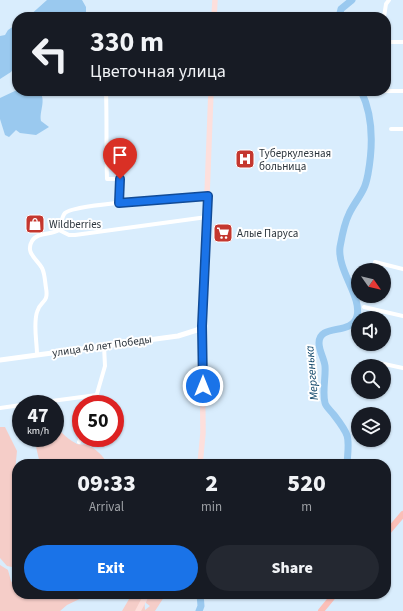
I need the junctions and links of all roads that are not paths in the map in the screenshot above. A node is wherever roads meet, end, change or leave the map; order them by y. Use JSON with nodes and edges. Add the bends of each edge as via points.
{"nodes":[{"id":1,"x":215,"y":0,"type":"edge"},
{"id":2,"x":389,"y":0,"type":"edge"},
{"id":3,"x":214,"y":12,"type":"edge"},
{"id":4,"x":385,"y":12,"type":"edge"},
{"id":5,"x":391,"y":42,"type":"edge"},
{"id":6,"x":403,"y":42,"type":"edge"},
{"id":7,"x":391,"y":91,"type":"edge"},
{"id":8,"x":403,"y":91,"type":"edge"},
{"id":9,"x":106,"y":96,"type":"edge"},
{"id":10,"x":212,"y":96,"type":"edge"},
{"id":11,"x":391,"y":129,"type":"dead end"},
{"id":12,"x":403,"y":129,"type":"edge"},
{"id":13,"x":208,"y":196,"type":"junction"},
{"id":14,"x":119,"y":203,"type":"junction"},
{"id":15,"x":207,"y":217,"type":"junction"},
{"id":16,"x":59,"y":230,"type":"junction"},
{"id":17,"x":375,"y":262,"type":"dead end"},
{"id":18,"x":403,"y":269,"type":"edge"},
{"id":19,"x":364,"y":307,"type":"dead end"},
{"id":20,"x":403,"y":316,"type":"edge"},
{"id":21,"x":202,"y":326,"type":"junction"},
{"id":22,"x":104,"y":346,"type":"junction"},
{"id":23,"x":37,"y":355,"type":"junction"},
{"id":24,"x":0,"y":360,"type":"edge"},
{"id":25,"x":391,"y":365,"type":"edge"},
{"id":26,"x":403,"y":368,"type":"edge"},
{"id":27,"x":97,"y":395,"type":"edge"},
{"id":28,"x":12,"y":406,"type":"edge"},
{"id":29,"x":0,"y":408,"type":"edge"},
{"id":30,"x":200,"y":459,"type":"edge"},
{"id":31,"x":403,"y":514,"type":"edge"},
{"id":32,"x":391,"y":528,"type":"edge"},
{"id":33,"x":144,"y":599,"type":"edge"},
{"id":34,"x":331,"y":599,"type":"edge"},
{"id":35,"x":138,"y":611,"type":"edge"},
{"id":36,"x":321,"y":611,"type":"edge"}],
"edges":[{"from":1,"to":3,"type":"main road"},
{"from":2,"to":4,"type":"street"},
{"from":5,"to":6,"type":"street"},
{"from":7,"to":8,"type":"street"},
{"from":9,"to":14,"type":"street","via":[[106,179],[120,179]]},
{"from":10,"to":13,"type":"main road"},
{"from":11,"to":12,"type":"street"},
{"from":13,"to":14,"type":"street"},
{"from":13,"to":15,"type":"main road"},
{"from":14,"to":16,"type":"street","via":[[77,208],[66,212]]},
{"from":15,"to":16,"type":"street","via":[[75,235]]},
{"from":15,"to":21,"type":"main road"},
{"from":16,"to":23,"type":"street","via":[[35,237],[30,246],[32,258],[43,271],[48,295],[38,308],[35,320]]},
{"from":17,"to":18,"type":"street"},
{"from":19,"to":20,"type":"street"},
{"from":21,"to":22,"type":"street","name":"улица 40 лет Победы","via":[[178,336]]},
{"from":21,"to":30,"type":"main road","via":[[203,433]]},
{"from":22,"to":23,"type":"street","name":"улица 40 лет Победы"},
{"from":22,"to":27,"type":"street","via":[[105,366]]},
{"from":23,"to":24,"type":"street","name":"улица 40 лет Победы"},
{"from":25,"to":26,"type":"street"},
{"from":28,"to":29,"type":"street"},
{"from":31,"to":32,"type":"main road"},
{"from":33,"to":35,"type":"main road"},
{"from":34,"to":36,"type":"main road"}]}
